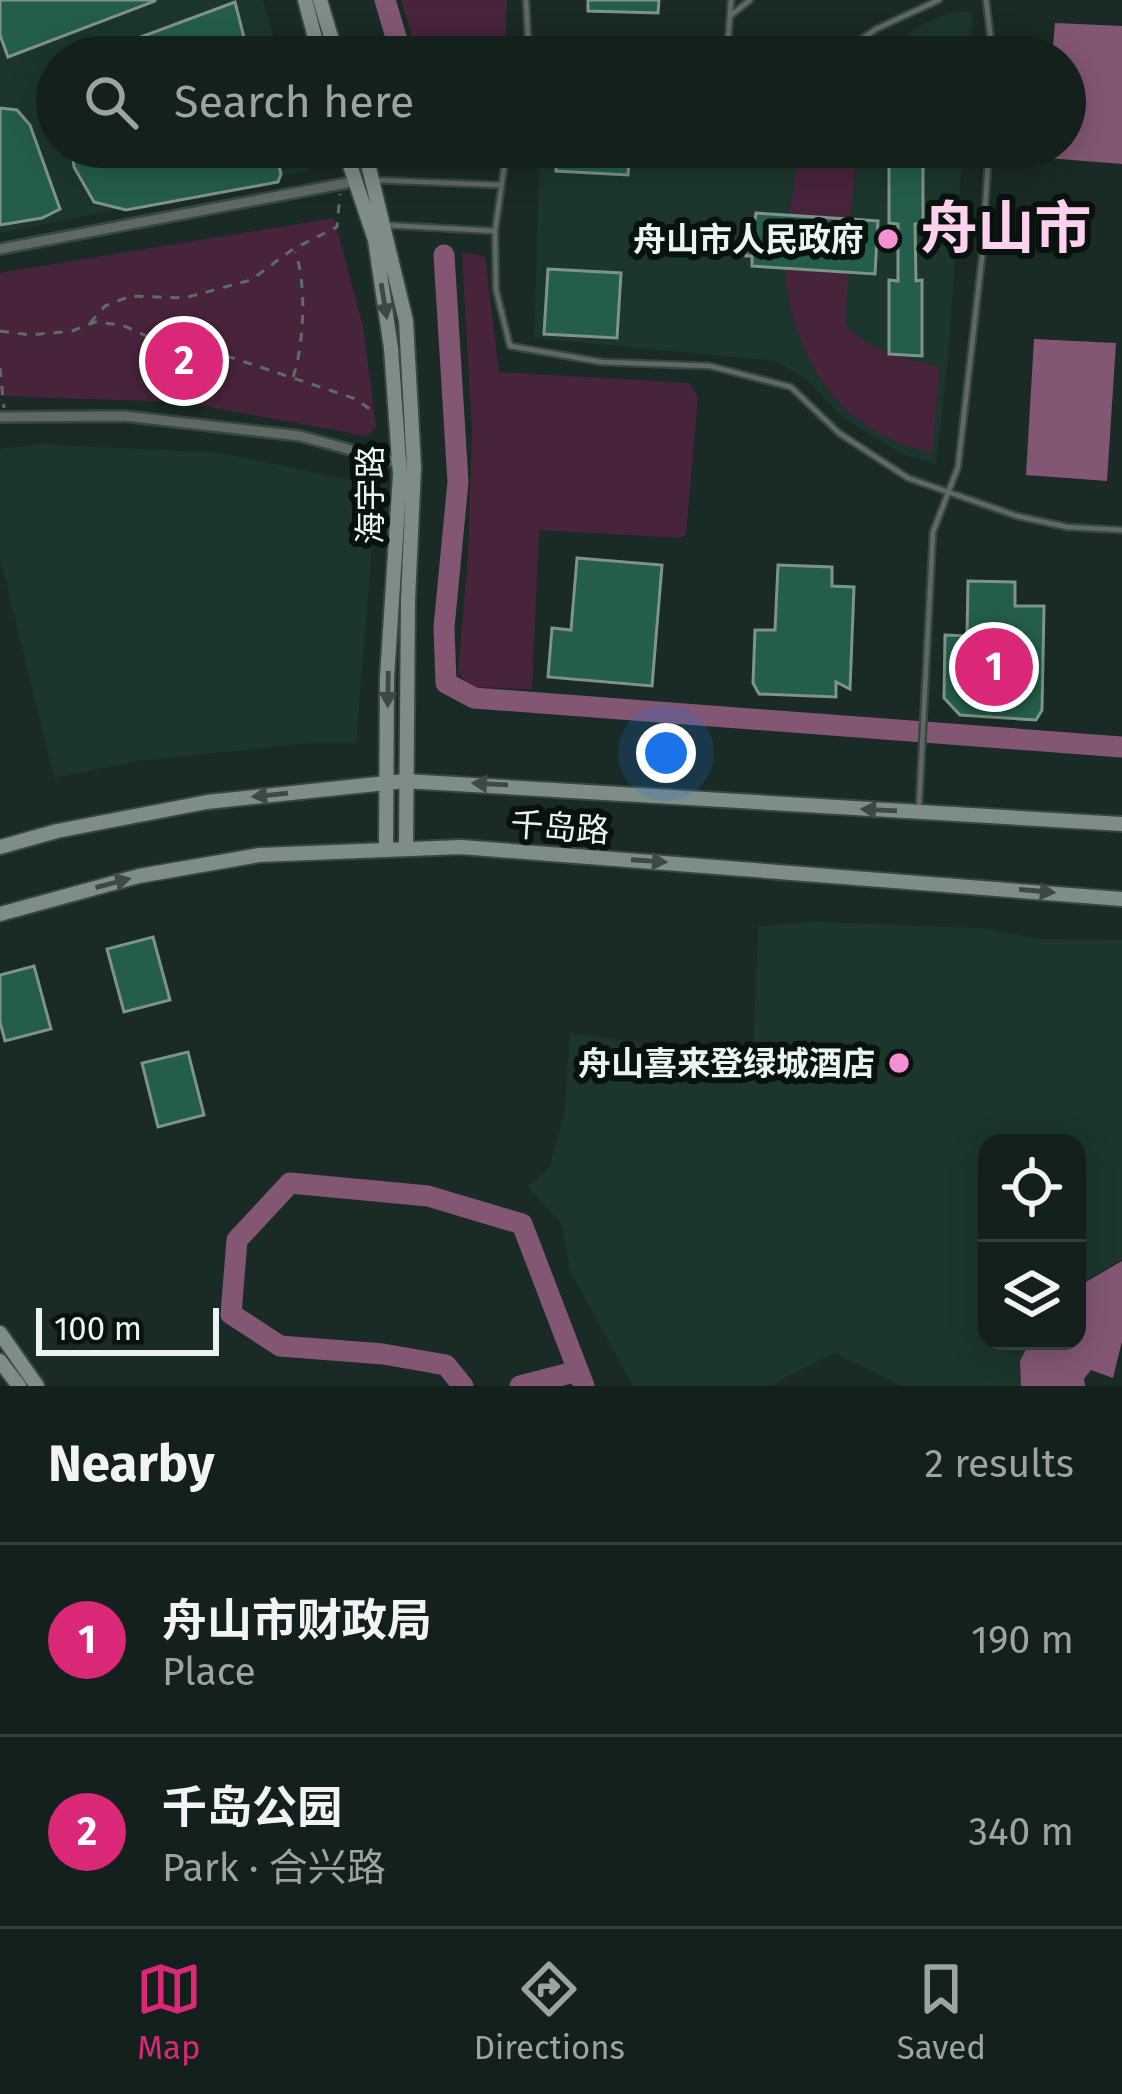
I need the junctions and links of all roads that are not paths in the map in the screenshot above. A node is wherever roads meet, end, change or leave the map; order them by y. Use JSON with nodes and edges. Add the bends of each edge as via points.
{"nodes":[{"id":1,"x":305,"y":0,"type":"edge"},
{"id":2,"x":320,"y":0,"type":"edge"},
{"id":3,"x":526,"y":0,"type":"edge"},
{"id":4,"x":731,"y":0,"type":"edge"},
{"id":5,"x":750,"y":0,"type":"edge"},
{"id":6,"x":939,"y":0,"type":"edge"},
{"id":7,"x":986,"y":0,"type":"edge"},
{"id":8,"x":730,"y":16,"type":"junction"},
{"id":9,"x":314,"y":36,"type":"edge"},
{"id":10,"x":331,"y":36,"type":"edge"},
{"id":11,"x":528,"y":36,"type":"edge"},
{"id":12,"x":729,"y":36,"type":"edge"},
{"id":13,"x":866,"y":36,"type":"edge"},
{"id":14,"x":990,"y":36,"type":"edge"},
{"id":15,"x":346,"y":168,"type":"edge"},
{"id":16,"x":370,"y":168,"type":"edge"},
{"id":17,"x":502,"y":168,"type":"edge"},
{"id":18,"x":987,"y":168,"type":"edge"},
{"id":19,"x":374,"y":180,"type":"junction"},
{"id":20,"x":348,"y":183,"type":"junction"},
{"id":21,"x":499,"y":184,"type":"junction"},
{"id":22,"x":385,"y":225,"type":"junction"},
{"id":23,"x":495,"y":232,"type":"junction"},
{"id":24,"x":0,"y":249,"type":"edge"},
{"id":25,"x":2,"y":416,"type":"edge"},
{"id":26,"x":406,"y":465,"type":"junction"},
{"id":27,"x":946,"y":491,"type":"junction"},
{"id":28,"x":1122,"y":530,"type":"edge"},
{"id":29,"x":406,"y":781,"type":"junction"},
{"id":30,"x":387,"y":783,"type":"junction"},
{"id":31,"x":918,"y":812,"type":"junction"},
{"id":32,"x":1122,"y":824,"type":"edge"},
{"id":33,"x":0,"y":847,"type":"edge"},
{"id":34,"x":406,"y":849,"type":"junction"},
{"id":35,"x":386,"y":850,"type":"junction"},
{"id":36,"x":1122,"y":899,"type":"edge"},
{"id":37,"x":0,"y":914,"type":"edge"},
{"id":38,"x":0,"y":1333,"type":"edge"},
{"id":39,"x":0,"y":1361,"type":"edge"},
{"id":40,"x":19,"y":1386,"type":"edge"},
{"id":41,"x":37,"y":1386,"type":"edge"}],
"edges":[{"from":1,"to":9,"type":"street"},
{"from":2,"to":10,"type":"street"},
{"from":3,"to":11,"type":"lane"},
{"from":4,"to":8,"type":"lane"},
{"from":5,"to":8,"type":"lane"},
{"from":6,"to":13,"type":"lane"},
{"from":7,"to":14,"type":"lane"},
{"from":8,"to":12,"type":"lane"},
{"from":15,"to":20,"type":"street","name":"海宇路"},
{"from":16,"to":19,"type":"street","name":"海宇路"},
{"from":17,"to":21,"type":"lane"},
{"from":18,"to":27,"type":"lane","via":[[958,467]]},
{"from":19,"to":20,"type":"street"},
{"from":19,"to":21,"type":"lane"},
{"from":19,"to":22,"type":"street","name":"海宇路"},
{"from":20,"to":24,"type":"street"},
{"from":20,"to":26,"type":"street","name":"海宇路","one_way":true,"via":[[377,258]]},
{"from":21,"to":23,"type":"lane"},
{"from":22,"to":23,"type":"lane"},
{"from":22,"to":26,"type":"street","name":"海宇路","via":[[406,321]]},
{"from":23,"to":27,"type":"lane","via":[[496,290],[510,346],[602,362],[710,366],[790,387],[839,433],[908,478]]},
{"from":25,"to":26,"type":"street","via":[[124,416],[301,436]]},
{"from":26,"to":29,"type":"street","name":"海宇路"},
{"from":26,"to":30,"type":"street","name":"海宇路","one_way":true},
{"from":27,"to":28,"type":"lane","via":[[1017,516]]},
{"from":27,"to":31,"type":"lane","via":[[933,532]]},
{"from":29,"to":30,"type":"street","name":"千岛路"},
{"from":31,"to":29,"type":"street","name":"千岛路","one_way":true},
{"from":29,"to":34,"type":"street","name":"海宇路"},
{"from":30,"to":33,"type":"street","name":"千岛路","one_way":true,"via":[[206,802]]},
{"from":30,"to":35,"type":"street","name":"海宇路"},
{"from":31,"to":32,"type":"street","name":"千岛路"},
{"from":34,"to":35,"type":"street","name":"千岛路"},
{"from":34,"to":36,"type":"street","name":"千岛路","one_way":true},
{"from":37,"to":35,"type":"street","name":"千岛路","one_way":true,"via":[[139,876],[259,855]]},
{"from":38,"to":41,"type":"street"},
{"from":39,"to":40,"type":"street"}]}
